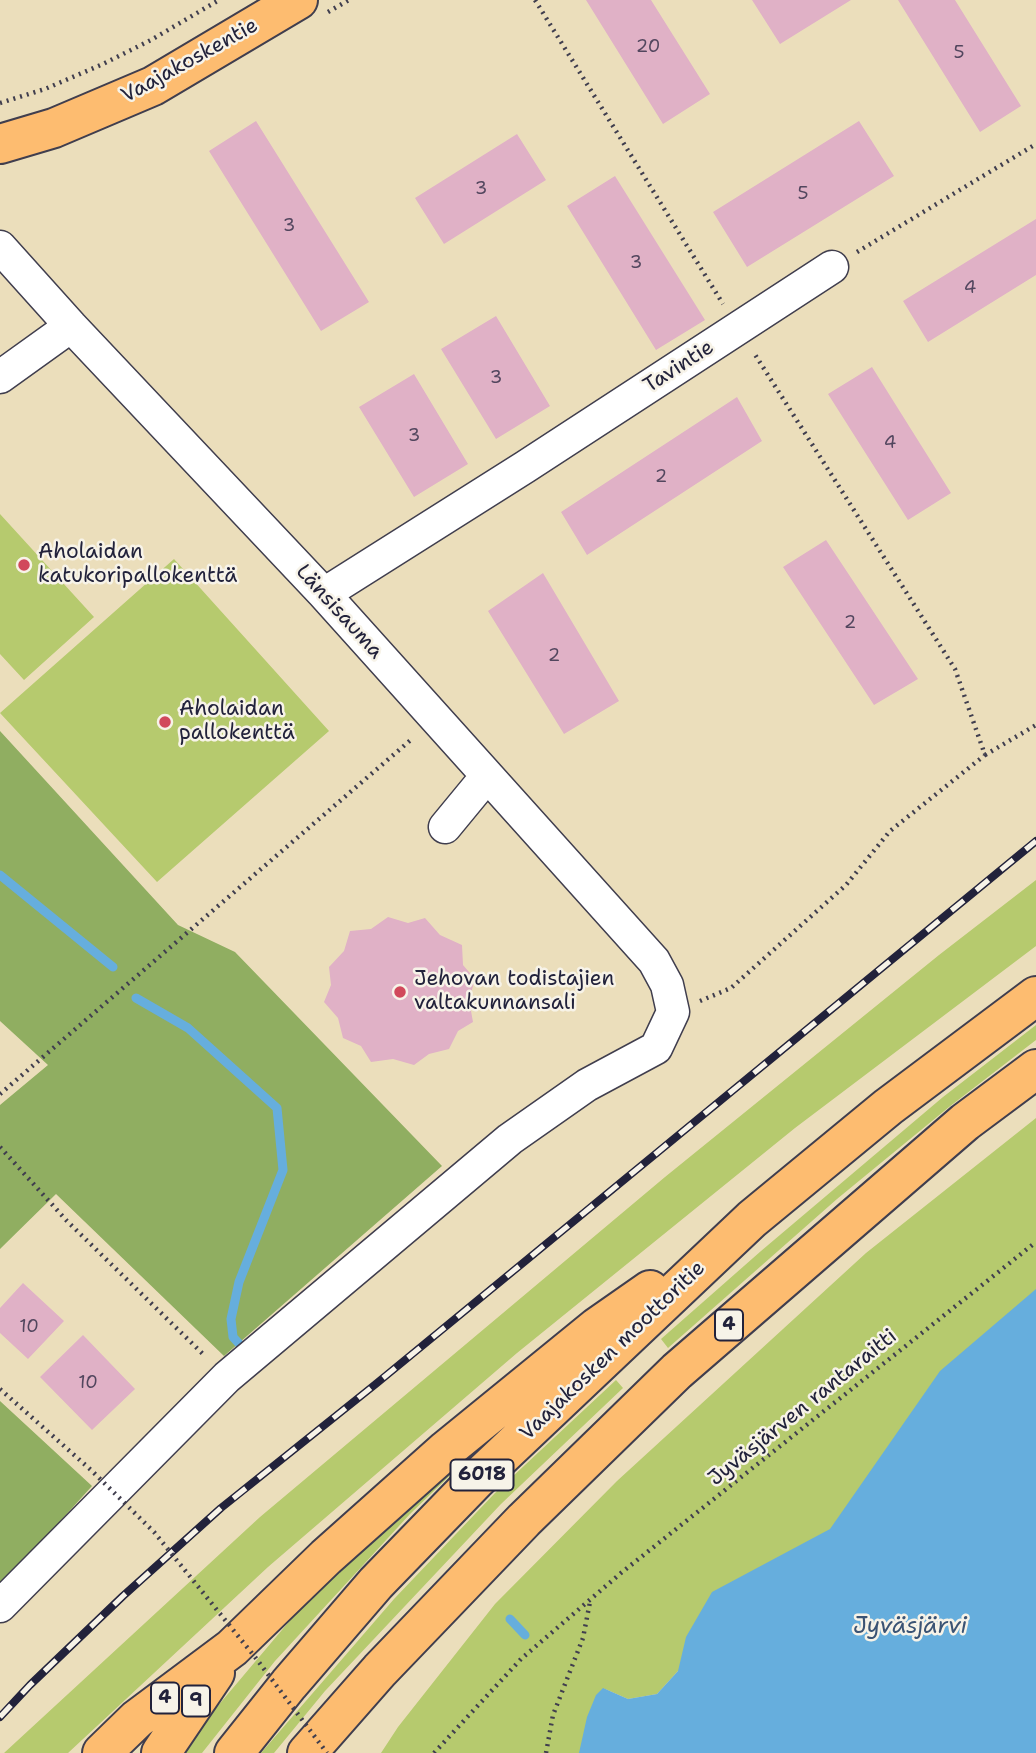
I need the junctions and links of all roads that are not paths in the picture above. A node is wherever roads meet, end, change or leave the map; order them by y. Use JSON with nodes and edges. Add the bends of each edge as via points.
{"nodes":[{"id":1,"x":298,"y":0,"type":"edge"},
{"id":2,"x":0,"y":144,"type":"edge"},
{"id":3,"x":0,"y":247,"type":"edge"},
{"id":4,"x":832,"y":267,"type":"road end"},
{"id":5,"x":71,"y":326,"type":"junction"},
{"id":6,"x":0,"y":377,"type":"edge"},
{"id":7,"x":324,"y":594,"type":"junction"},
{"id":8,"x":487,"y":776,"type":"junction"},
{"id":9,"x":445,"y":827,"type":"dead end"},
{"id":10,"x":1036,"y":996,"type":"edge"},
{"id":11,"x":1036,"y":1069,"type":"edge"},
{"id":12,"x":752,"y":1219,"type":"junction"},
{"id":13,"x":0,"y":1606,"type":"edge"},
{"id":14,"x":232,"y":1648,"type":"junction"},
{"id":15,"x":380,"y":1670,"type":"junction"},
{"id":16,"x":102,"y":1753,"type":"edge"},
{"id":17,"x":161,"y":1753,"type":"edge"},
{"id":18,"x":234,"y":1753,"type":"edge"},
{"id":19,"x":307,"y":1753,"type":"edge"},
{"id":20,"x":334,"y":1753,"type":"edge"}],
"edges":[{"from":1,"to":2,"type":"main road","name":"Vaajakoskentie","via":[[153,86],[54,128]]},
{"from":3,"to":5,"type":"street","name":"Länsisauma"},
{"from":4,"to":7,"type":"street","name":"Tavintie"},
{"from":5,"to":6,"type":"street"},
{"from":5,"to":7,"type":"street","name":"Länsisauma"},
{"from":7,"to":8,"type":"street","name":"Länsisauma"},
{"from":8,"to":9,"type":"street"},
{"from":8,"to":13,"type":"street","name":"Länsisauma","via":[[654,961],[670,999],[656,1048],[587,1085],[510,1139],[228,1377]]},
{"from":10,"to":12,"type":"main road","name":"Vaajakosken moottoritie","number":"4","via":[[888,1107]]},
{"from":11,"to":15,"type":"main road","number":"4","via":[[965,1122],[677,1371],[524,1520]]},
{"from":12,"to":14,"type":"main road","number":"4","via":[[597,1327],[446,1450]]},
{"from":12,"to":18,"type":"main road","name":"Vaajakosken moottoritie","number":"6018","via":[[475,1481],[385,1574]]},
{"from":14,"to":16,"type":"main road","number":"4","via":[[136,1719]]},
{"from":14,"to":17,"type":"main road","number":"9"},
{"from":15,"to":19,"type":"main road"},
{"from":15,"to":20,"type":"main road","number":"4"}]}
